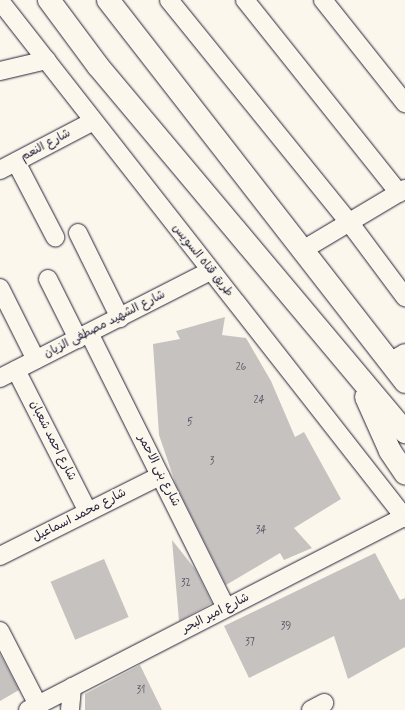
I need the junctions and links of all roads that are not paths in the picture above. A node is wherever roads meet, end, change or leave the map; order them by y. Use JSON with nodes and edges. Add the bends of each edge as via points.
{"nodes":[{"id":1,"x":49,"y":0,"type":"edge"},
{"id":2,"x":108,"y":0,"type":"edge"},
{"id":3,"x":169,"y":0,"type":"edge"},
{"id":4,"x":245,"y":0,"type":"edge"},
{"id":5,"x":323,"y":0,"type":"edge"},
{"id":6,"x":0,"y":1,"type":"edge"},
{"id":7,"x":47,"y":60,"type":"junction"},
{"id":8,"x":0,"y":71,"type":"edge"},
{"id":9,"x":405,"y":103,"type":"edge"},
{"id":10,"x":92,"y":122,"type":"junction"},
{"id":11,"x":16,"y":162,"type":"junction"},
{"id":12,"x":0,"y":170,"type":"edge"},
{"id":13,"x":402,"y":191,"type":"edge"},
{"id":14,"x":349,"y":222,"type":"junction"},
{"id":15,"x":78,"y":233,"type":"dead end"},
{"id":16,"x":55,"y":237,"type":"dead end"},
{"id":17,"x":301,"y":251,"type":"junction"},
{"id":18,"x":210,"y":271,"type":"junction"},
{"id":19,"x":399,"y":277,"type":"edge"},
{"id":20,"x":48,"y":279,"type":"dead end"},
{"id":21,"x":0,"y":288,"type":"edge"},
{"id":22,"x":405,"y":297,"type":"edge"},
{"id":23,"x":120,"y":318,"type":"junction"},
{"id":24,"x":83,"y":336,"type":"junction"},
{"id":25,"x":398,"y":357,"type":"edge"},
{"id":26,"x":36,"y":360,"type":"junction"},
{"id":27,"x":8,"y":374,"type":"edge"},
{"id":28,"x":358,"y":380,"type":"junction"},
{"id":29,"x":405,"y":382,"type":"edge"},
{"id":30,"x":405,"y":432,"type":"edge"},
{"id":31,"x":405,"y":473,"type":"edge"},
{"id":32,"x":160,"y":476,"type":"junction"},
{"id":33,"x":88,"y":512,"type":"junction"},
{"id":34,"x":405,"y":518,"type":"edge"},
{"id":35,"x":0,"y":556,"type":"edge"},
{"id":36,"x":226,"y":608,"type":"junction"},
{"id":37,"x":0,"y":631,"type":"edge"},
{"id":38,"x":72,"y":687,"type":"junction"},
{"id":39,"x":33,"y":708,"type":"edge"},
{"id":40,"x":70,"y":710,"type":"edge"}],
"edges":[{"from":1,"to":28,"type":"highway","via":[[98,66]]},
{"from":2,"to":17,"type":"highway"},
{"from":3,"to":14,"type":"street"},
{"from":4,"to":13,"type":"street"},
{"from":5,"to":9,"type":"street"},
{"from":6,"to":7,"type":"street","name":"طريق قناه السويس"},
{"from":7,"to":8,"type":"street"},
{"from":7,"to":10,"type":"street","name":"طريق قناه السويس"},
{"from":10,"to":11,"type":"street","name":"شارع النعم"},
{"from":10,"to":18,"type":"street","name":"طريق قناه السويس"},
{"from":11,"to":12,"type":"street","name":"شارع النعم"},
{"from":11,"to":16,"type":"street"},
{"from":13,"to":14,"type":"street"},
{"from":14,"to":17,"type":"street"},
{"from":14,"to":19,"type":"street"},
{"from":15,"to":23,"type":"street"},
{"from":17,"to":25,"type":"highway"},
{"from":18,"to":23,"type":"street","name":"شارع الشهيد مصطفى الزيان"},
{"from":18,"to":34,"type":"street","name":"طريق قناه السويس"},
{"from":19,"to":22,"type":"street"},
{"from":20,"to":24,"type":"street","name":"شارع بنى الاحمر"},
{"from":21,"to":26,"type":"street"},
{"from":23,"to":24,"type":"street","name":"شارع الشهيد مصطفى الزيان"},
{"from":24,"to":26,"type":"street","name":"شارع الشهيد مصطفى الزيان"},
{"from":24,"to":32,"type":"street","name":"شارع بنى الاحمر"},
{"from":25,"to":29,"type":"highway"},
{"from":26,"to":27,"type":"street","name":"شارع الشهيد مصطفى الزيان"},
{"from":27,"to":33,"type":"street","name":"شارع احمد شعبان"},
{"from":28,"to":30,"type":"highway"},
{"from":28,"to":31,"type":"highway","via":[[390,451]]},
{"from":32,"to":33,"type":"street","name":"شارع محمد اسماعيل"},
{"from":32,"to":36,"type":"street","name":"شارع بنى الاحمر"},
{"from":33,"to":35,"type":"street","name":"شارع محمد اسماعيل"},
{"from":34,"to":36,"type":"street","name":"شارع امير البحر"},
{"from":36,"to":38,"type":"street","name":"شارع امير البحر"},
{"from":37,"to":39,"type":"street"},
{"from":38,"to":39,"type":"street","name":"شارع امير البحر"},
{"from":38,"to":40,"type":"street"}]}
